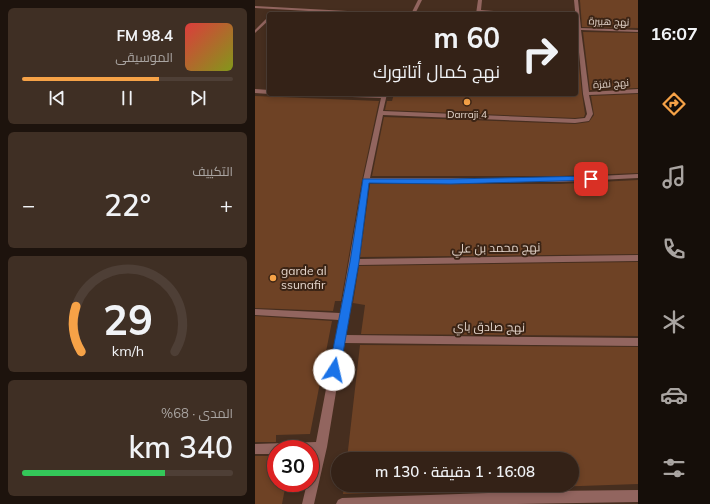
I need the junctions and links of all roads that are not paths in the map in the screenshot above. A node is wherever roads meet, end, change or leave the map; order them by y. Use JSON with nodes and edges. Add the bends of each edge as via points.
{"nodes":[{"id":1,"x":420,"y":0,"type":"edge"},
{"id":2,"x":480,"y":0,"type":"edge"},
{"id":3,"x":576,"y":0,"type":"edge"},
{"id":4,"x":255,"y":7,"type":"edge"},
{"id":5,"x":279,"y":8,"type":"junction"},
{"id":6,"x":275,"y":12,"type":"edge"},
{"id":7,"x":332,"y":12,"type":"edge"},
{"id":8,"x":414,"y":12,"type":"edge"},
{"id":9,"x":478,"y":12,"type":"edge"},
{"id":10,"x":577,"y":12,"type":"edge"},
{"id":11,"x":267,"y":20,"type":"edge"},
{"id":12,"x":578,"y":24,"type":"edge"},
{"id":13,"x":579,"y":29,"type":"junction"},
{"id":14,"x":638,"y":31,"type":"edge"},
{"id":15,"x":255,"y":32,"type":"edge"},
{"id":16,"x":255,"y":91,"type":"edge"},
{"id":17,"x":638,"y":91,"type":"edge"},
{"id":18,"x":267,"y":92,"type":"edge"},
{"id":19,"x":586,"y":94,"type":"junction"},
{"id":20,"x":383,"y":96,"type":"edge"},
{"id":21,"x":380,"y":113,"type":"junction"},
{"id":22,"x":638,"y":176,"type":"edge"},
{"id":23,"x":366,"y":180,"type":"junction"},
{"id":24,"x":638,"y":258,"type":"edge"},
{"id":25,"x":354,"y":262,"type":"junction"},
{"id":26,"x":255,"y":312,"type":"edge"},
{"id":27,"x":344,"y":317,"type":"junction"},
{"id":28,"x":340,"y":339,"type":"junction"},
{"id":29,"x":638,"y":342,"type":"edge"},
{"id":30,"x":321,"y":447,"type":"junction"},
{"id":31,"x":255,"y":449,"type":"edge"},
{"id":32,"x":638,"y":496,"type":"edge"},
{"id":33,"x":547,"y":500,"type":"edge"},
{"id":34,"x":308,"y":504,"type":"edge"},
{"id":35,"x":342,"y":504,"type":"edge"}],
"edges":[{"from":1,"to":8,"type":"street"},
{"from":2,"to":9,"type":"street"},
{"from":3,"to":10,"type":"street"},
{"from":4,"to":5,"type":"street"},
{"from":5,"to":6,"type":"street"},
{"from":5,"to":7,"type":"street"},
{"from":11,"to":15,"type":"street"},
{"from":12,"to":13,"type":"street"},
{"from":13,"to":14,"type":"street","name":"نهج هبيرة"},
{"from":13,"to":19,"type":"street"},
{"from":16,"to":18,"type":"street"},
{"from":17,"to":19,"type":"street","name":"نهج نفزة"},
{"from":19,"to":21,"type":"street","via":[[590,114],[585,120]]},
{"from":20,"to":21,"type":"street"},
{"from":21,"to":23,"type":"street"},
{"from":22,"to":23,"type":"street","via":[[559,180]]},
{"from":23,"to":25,"type":"street"},
{"from":24,"to":25,"type":"street","name":"نهج محمد بن علي"},
{"from":25,"to":27,"type":"street"},
{"from":26,"to":27,"type":"street"},
{"from":27,"to":28,"type":"street"},
{"from":28,"to":29,"type":"street","name":"نهج صادق باي"},
{"from":28,"to":30,"type":"street"},
{"from":30,"to":31,"type":"street"},
{"from":30,"to":34,"type":"street"},
{"from":32,"to":33,"type":"street"},
{"from":33,"to":35,"type":"street"}]}
